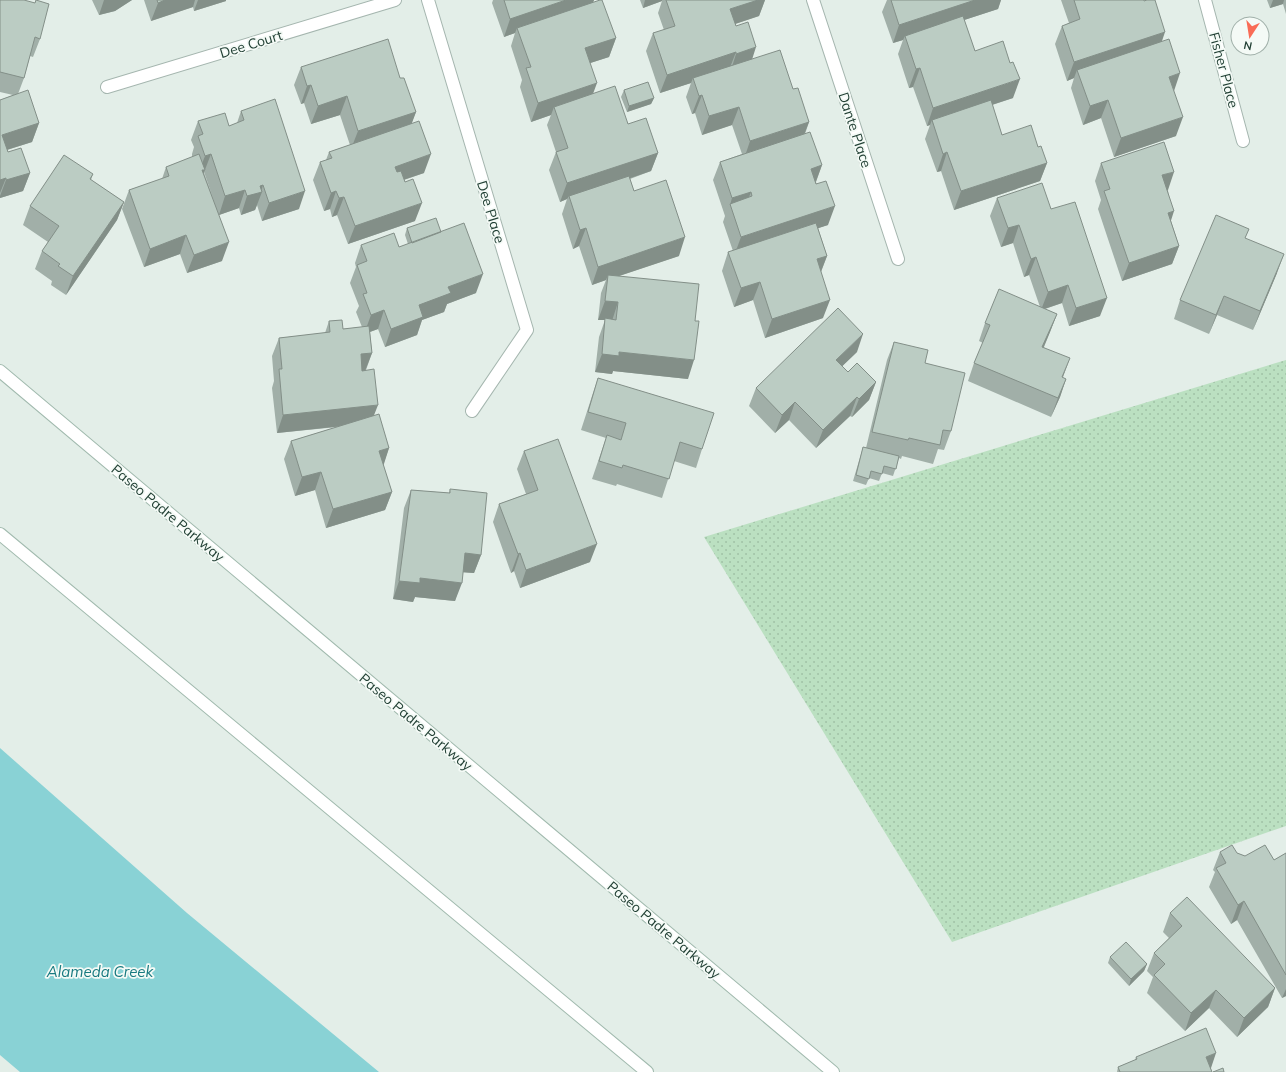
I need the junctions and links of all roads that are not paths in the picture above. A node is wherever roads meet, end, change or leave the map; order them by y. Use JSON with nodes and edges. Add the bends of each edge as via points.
{"nodes":[{"id":1,"x":395,"y":0,"type":"edge"},
{"id":2,"x":428,"y":0,"type":"edge"},
{"id":3,"x":814,"y":0,"type":"edge"},
{"id":4,"x":1205,"y":0,"type":"edge"},
{"id":5,"x":107,"y":87,"type":"dead end"},
{"id":6,"x":1243,"y":141,"type":"dead end"},
{"id":7,"x":898,"y":259,"type":"dead end"},
{"id":8,"x":0,"y":371,"type":"edge"},
{"id":9,"x":472,"y":410,"type":"dead end"},
{"id":10,"x":0,"y":534,"type":"edge"},
{"id":11,"x":647,"y":1072,"type":"edge"},
{"id":12,"x":833,"y":1072,"type":"edge"}],
"edges":[{"from":1,"to":5,"type":"main road","name":"Dee Court"},
{"from":2,"to":9,"type":"main road","name":"Dee Place","via":[[527,330]]},
{"from":3,"to":7,"type":"main road","name":"Dante Place"},
{"from":4,"to":6,"type":"main road","name":"Fisher Place"},
{"from":8,"to":12,"type":"main road","name":"Paseo Padre Parkway"},
{"from":10,"to":11,"type":"main road"}]}
